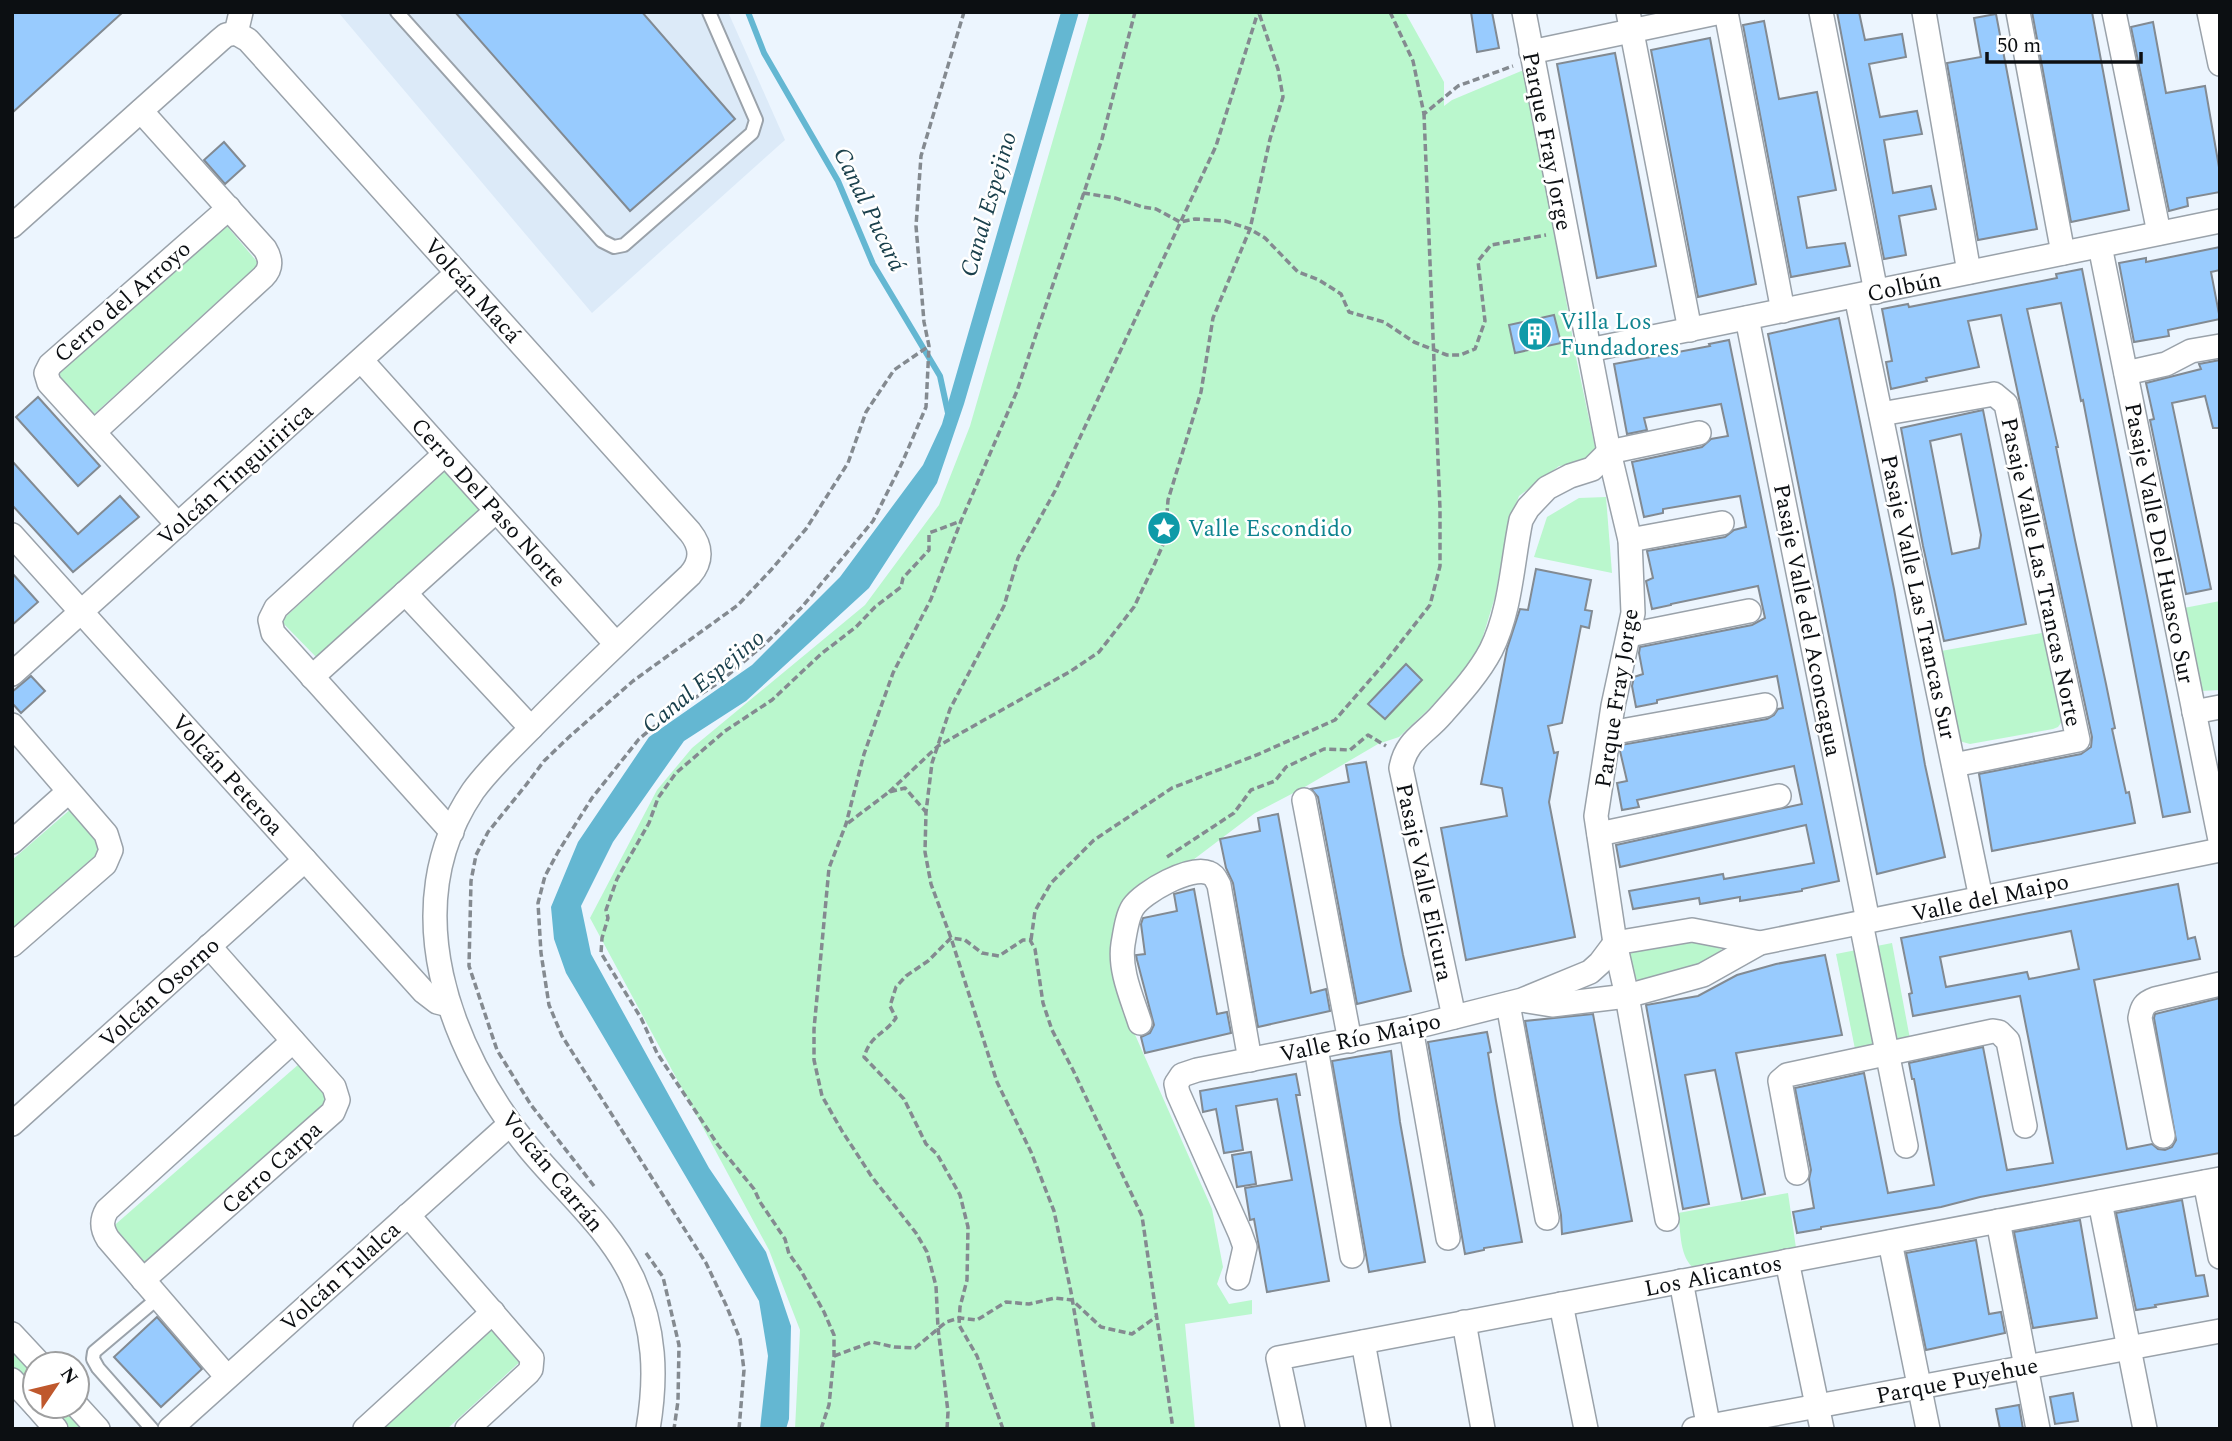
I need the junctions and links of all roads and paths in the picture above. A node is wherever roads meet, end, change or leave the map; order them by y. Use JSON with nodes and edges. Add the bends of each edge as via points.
{"nodes":[{"id":1,"x":397,"y":12,"type":"edge"},
{"id":2,"x":709,"y":12,"type":"edge"},
{"id":3,"x":964,"y":12,"type":"edge"},
{"id":4,"x":1135,"y":12,"type":"edge"},
{"id":5,"x":1259,"y":12,"type":"edge"},
{"id":6,"x":1390,"y":12,"type":"edge"},
{"id":7,"x":1524,"y":12,"type":"edge"},
{"id":8,"x":1721,"y":12,"type":"edge"},
{"id":9,"x":1726,"y":12,"type":"edge"},
{"id":10,"x":1821,"y":12,"type":"edge"},
{"id":11,"x":1924,"y":12,"type":"edge"},
{"id":12,"x":2018,"y":12,"type":"edge"},
{"id":13,"x":2114,"y":12,"type":"edge"},
{"id":14,"x":2210,"y":12,"type":"edge"},
{"id":15,"x":1630,"y":22,"type":"edge"},
{"id":16,"x":239,"y":23,"type":"edge"},
{"id":17,"x":1531,"y":56,"type":"junction"},
{"id":18,"x":2220,"y":64,"type":"edge"},
{"id":19,"x":141,"y":111,"type":"junction"},
{"id":20,"x":1424,"y":114,"type":"junction"},
{"id":21,"x":1083,"y":193,"type":"junction"},
{"id":22,"x":229,"y":208,"type":"junction"},
{"id":23,"x":2220,"y":221,"type":"edge"},
{"id":24,"x":1181,"y":222,"type":"junction"},
{"id":25,"x":12,"y":226,"type":"edge"},
{"id":26,"x":1250,"y":229,"type":"junction"},
{"id":27,"x":1566,"y":231,"type":"junction"},
{"id":28,"x":2159,"y":233,"type":"junction"},
{"id":29,"x":2100,"y":246,"type":"junction"},
{"id":30,"x":2063,"y":253,"type":"junction"},
{"id":31,"x":1969,"y":272,"type":"junction"},
{"id":32,"x":457,"y":273,"type":"junction"},
{"id":33,"x":1866,"y":294,"type":"junction"},
{"id":34,"x":1783,"y":311,"type":"junction"},
{"id":35,"x":1747,"y":318,"type":"junction"},
{"id":36,"x":1690,"y":330,"type":"junction"},
{"id":37,"x":929,"y":346,"type":"junction"},
{"id":38,"x":2220,"y":346,"type":"edge"},
{"id":39,"x":1434,"y":348,"type":"junction"},
{"id":40,"x":1588,"y":350,"type":"junction"},
{"id":41,"x":361,"y":360,"type":"junction"},
{"id":42,"x":2126,"y":373,"type":"junction"},
{"id":43,"x":1881,"y":414,"type":"junction"},
{"id":44,"x":94,"y":432,"type":"junction"},
{"id":45,"x":1699,"y":433,"type":"dead end"},
{"id":46,"x":1609,"y":452,"type":"junction"},
{"id":47,"x":445,"y":454,"type":"junction"},
{"id":48,"x":496,"y":511,"type":"junction"},
{"id":49,"x":961,"y":521,"type":"junction"},
{"id":50,"x":1722,"y":523,"type":"dead end"},
{"id":51,"x":178,"y":525,"type":"junction"},
{"id":52,"x":12,"y":535,"type":"edge"},
{"id":53,"x":1630,"y":540,"type":"junction"},
{"id":54,"x":700,"y":554,"type":"joint"},
{"id":55,"x":405,"y":593,"type":"junction"},
{"id":56,"x":1749,"y":611,"type":"dead end"},
{"id":57,"x":82,"y":612,"type":"junction"},
{"id":58,"x":1629,"y":635,"type":"junction"},
{"id":59,"x":616,"y":644,"type":"junction"},
{"id":60,"x":12,"y":674,"type":"edge"},
{"id":61,"x":312,"y":677,"type":"junction"},
{"id":62,"x":1765,"y":705,"type":"dead end"},
{"id":63,"x":2220,"y":707,"type":"edge"},
{"id":64,"x":2194,"y":712,"type":"junction"},
{"id":65,"x":12,"y":725,"type":"edge"},
{"id":66,"x":531,"y":728,"type":"junction"},
{"id":67,"x":1610,"y":733,"type":"junction"},
{"id":68,"x":937,"y":746,"type":"junction"},
{"id":69,"x":1403,"y":757,"type":"junction"},
{"id":70,"x":1954,"y":765,"type":"junction"},
{"id":71,"x":68,"y":792,"type":"junction"},
{"id":72,"x":889,"y":792,"type":"junction"},
{"id":73,"x":1779,"y":796,"type":"dead end"},
{"id":74,"x":1304,"y":800,"type":"dead end"},
{"id":75,"x":926,"y":812,"type":"junction"},
{"id":76,"x":846,"y":824,"type":"junction"},
{"id":77,"x":452,"y":832,"type":"junction"},
{"id":78,"x":1599,"y":834,"type":"junction"},
{"id":79,"x":2220,"y":840,"type":"edge"},
{"id":80,"x":12,"y":842,"type":"edge"},
{"id":81,"x":2220,"y":850,"type":"edge"},
{"id":82,"x":1162,"y":859,"type":"dead end"},
{"id":83,"x":305,"y":860,"type":"junction"},
{"id":84,"x":1982,"y":898,"type":"junction"},
{"id":85,"x":1865,"y":922,"type":"junction"},
{"id":86,"x":951,"y":937,"type":"junction"},
{"id":87,"x":1031,"y":940,"type":"junction"},
{"id":88,"x":1615,"y":943,"type":"junction"},
{"id":89,"x":1760,"y":943,"type":"junction"},
{"id":90,"x":12,"y":946,"type":"edge"},
{"id":91,"x":209,"y":946,"type":"junction"},
{"id":92,"x":2220,"y":984,"type":"edge"},
{"id":93,"x":1627,"y":996,"type":"junction"},
{"id":94,"x":1515,"y":1002,"type":"junction"},
{"id":95,"x":449,"y":1005,"type":"junction"},
{"id":96,"x":1454,"y":1017,"type":"junction"},
{"id":97,"x":1140,"y":1023,"type":"dead end"},
{"id":98,"x":1411,"y":1028,"type":"junction"},
{"id":99,"x":293,"y":1041,"type":"junction"},
{"id":100,"x":1350,"y":1041,"type":"junction"},
{"id":101,"x":1316,"y":1048,"type":"junction"},
{"id":102,"x":1888,"y":1054,"type":"junction"},
{"id":103,"x":1251,"y":1060,"type":"junction"},
{"id":104,"x":12,"y":1124,"type":"edge"},
{"id":105,"x":510,"y":1124,"type":"junction"},
{"id":106,"x":2025,"y":1126,"type":"dead end"},
{"id":107,"x":2163,"y":1136,"type":"dead end"},
{"id":108,"x":1906,"y":1146,"type":"dead end"},
{"id":109,"x":1797,"y":1173,"type":"dead end"},
{"id":110,"x":2212,"y":1181,"type":"edge"},
{"id":111,"x":598,"y":1191,"type":"dead end"},
{"id":112,"x":2101,"y":1202,"type":"junction"},
{"id":113,"x":408,"y":1215,"type":"junction"},
{"id":114,"x":1547,"y":1218,"type":"dead end"},
{"id":115,"x":1667,"y":1219,"type":"dead end"},
{"id":116,"x":1998,"y":1221,"type":"junction"},
{"id":117,"x":1448,"y":1238,"type":"dead end"},
{"id":118,"x":1890,"y":1242,"type":"junction"},
{"id":119,"x":642,"y":1248,"type":"dead end"},
{"id":120,"x":1352,"y":1256,"type":"dead end"},
{"id":121,"x":2220,"y":1257,"type":"edge"},
{"id":122,"x":1787,"y":1261,"type":"junction"},
{"id":123,"x":1238,"y":1278,"type":"dead end"},
{"id":124,"x":1681,"y":1281,"type":"junction"},
{"id":125,"x":151,"y":1289,"type":"junction"},
{"id":126,"x":1072,"y":1300,"type":"junction"},
{"id":127,"x":1561,"y":1304,"type":"junction"},
{"id":128,"x":493,"y":1312,"type":"junction"},
{"id":129,"x":1156,"y":1317,"type":"junction"},
{"id":130,"x":959,"y":1318,"type":"junction"},
{"id":131,"x":1464,"y":1322,"type":"junction"},
{"id":132,"x":938,"y":1328,"type":"junction"},
{"id":133,"x":2220,"y":1331,"type":"edge"},
{"id":134,"x":12,"y":1334,"type":"edge"},
{"id":135,"x":1363,"y":1342,"type":"junction"},
{"id":136,"x":2130,"y":1348,"type":"junction"},
{"id":137,"x":27,"y":1350,"type":"edge"},
{"id":138,"x":834,"y":1356,"type":"junction"},
{"id":139,"x":2026,"y":1367,"type":"junction"},
{"id":140,"x":227,"y":1377,"type":"junction"},
{"id":141,"x":1920,"y":1387,"type":"junction"},
{"id":142,"x":1817,"y":1406,"type":"junction"},
{"id":143,"x":1704,"y":1428,"type":"edge"},
{"id":144,"x":152,"y":1429,"type":"edge"},
{"id":145,"x":170,"y":1429,"type":"edge"},
{"id":146,"x":365,"y":1429,"type":"edge"},
{"id":147,"x":467,"y":1429,"type":"edge"},
{"id":148,"x":648,"y":1429,"type":"edge"},
{"id":149,"x":674,"y":1429,"type":"edge"},
{"id":150,"x":739,"y":1429,"type":"edge"},
{"id":151,"x":821,"y":1429,"type":"edge"},
{"id":152,"x":947,"y":1429,"type":"edge"},
{"id":153,"x":1003,"y":1429,"type":"edge"},
{"id":154,"x":1094,"y":1429,"type":"edge"},
{"id":155,"x":1173,"y":1429,"type":"edge"},
{"id":156,"x":1293,"y":1429,"type":"edge"},
{"id":157,"x":1379,"y":1429,"type":"edge"},
{"id":158,"x":1483,"y":1429,"type":"edge"},
{"id":159,"x":1586,"y":1429,"type":"edge"},
{"id":160,"x":1822,"y":1429,"type":"edge"},
{"id":161,"x":1928,"y":1429,"type":"edge"},
{"id":162,"x":2038,"y":1429,"type":"edge"},
{"id":163,"x":2145,"y":1429,"type":"edge"}],
"edges":[{"from":1,"to":2,"type":"lane","via":[[602,241],[614,247],[624,245],[752,133],[756,120]]},
{"from":3,"to":37,"type":"path","via":[[921,156],[916,226]]},
{"from":4,"to":21,"type":"path"},
{"from":5,"to":24,"type":"path","via":[[1216,145]]},
{"from":5,"to":26,"type":"path","via":[[1283,97]]},
{"from":6,"to":20,"type":"path","via":[[1413,61]]},
{"from":7,"to":17,"type":"street","name":"Parque Fray Jorge"},
{"from":8,"to":15,"type":"street"},
{"from":9,"to":34,"type":"street"},
{"from":10,"to":33,"type":"street","name":"Pasaje Valle Las Trancas Sur"},
{"from":11,"to":31,"type":"street"},
{"from":12,"to":30,"type":"street"},
{"from":13,"to":28,"type":"street"},
{"from":14,"to":18,"type":"street"},
{"from":15,"to":17,"type":"street"},
{"from":15,"to":36,"type":"street"},
{"from":16,"to":19,"type":"street"},
{"from":16,"to":32,"type":"street","name":"Volcán Macá","via":[[248,40]]},
{"from":17,"to":20,"type":"path","via":[[1458,86]]},
{"from":17,"to":27,"type":"street","name":"Parque Fray Jorge"},
{"from":19,"to":22,"type":"street"},
{"from":19,"to":25,"type":"street"},
{"from":20,"to":39,"type":"path"},
{"from":21,"to":24,"type":"path","via":[[1156,209]]},
{"from":21,"to":49,"type":"path","via":[[1017,391]]},
{"from":22,"to":44,"type":"street","via":[[269,255],[267,273]]},
{"from":22,"to":44,"type":"street","name":"Cerro del Arroyo","via":[[47,368],[46,379]]},
{"from":23,"to":28,"type":"street","name":"Colbún"},
{"from":24,"to":26,"type":"path","via":[[1225,221]]},
{"from":24,"to":68,"type":"path","via":[[1055,491],[1018,558],[1004,606],[950,709]]},
{"from":26,"to":39,"type":"path","via":[[1297,272],[1342,294],[1349,312],[1384,321],[1414,342]]},
{"from":26,"to":68,"type":"path","via":[[1213,318],[1200,392],[1168,500],[1165,540],[1134,607],[1099,652]]},
{"from":27,"to":39,"type":"path","via":[[1491,244],[1478,261],[1485,321],[1475,349],[1447,355]]},
{"from":27,"to":40,"type":"street","name":"Parque Fray Jorge"},
{"from":28,"to":29,"type":"street","name":"Colbún"},
{"from":29,"to":30,"type":"street","name":"Colbún"},
{"from":29,"to":42,"type":"street","name":"Pasaje Valle Del Huasco Sur"},
{"from":30,"to":31,"type":"street","name":"Colbún"},
{"from":31,"to":33,"type":"street","name":"Colbún"},
{"from":32,"to":41,"type":"street","name":"Volcán Tinguiririca"},
{"from":32,"to":54,"type":"street","name":"Volcán Macá","via":[[690,533]]},
{"from":33,"to":34,"type":"street","name":"Colbún"},
{"from":33,"to":43,"type":"street","name":"Pasaje Valle Las Trancas Sur"},
{"from":34,"to":35,"type":"street","name":"Colbún"},
{"from":35,"to":36,"type":"street","name":"Colbún"},
{"from":35,"to":85,"type":"street","name":"Pasaje Valle del Aconcagua"},
{"from":36,"to":40,"type":"street","name":"Colbún"},
{"from":37,"to":111,"type":"path","via":[[894,370],[866,412],[848,463],[806,528],[771,570],[738,605],[634,681],[544,761],[488,832],[476,855],[469,966],[496,1050],[531,1105]]},
{"from":37,"to":150,"type":"path","via":[[926,407],[873,521],[767,642],[639,739],[592,798],[558,852],[538,903],[549,1005],[562,1036],[706,1263],[740,1339],[744,1370]]},
{"from":38,"to":42,"type":"street"},
{"from":39,"to":87,"type":"path","via":[[1440,566],[1430,605],[1335,720],[1172,788],[1094,840],[1051,883],[1035,911]]},
{"from":40,"to":46,"type":"street","name":"Parque Fray Jorge"},
{"from":41,"to":47,"type":"street","name":"Cerro Del Paso Norte"},
{"from":41,"to":51,"type":"street","name":"Volcán Tinguiririca"},
{"from":42,"to":64,"type":"street","name":"Pasaje Valle Del Huasco Sur"},
{"from":43,"to":70,"type":"street","name":"Pasaje Valle Las Trancas Sur"},
{"from":43,"to":70,"type":"street","name":"Pasaje Valle Las Trancas Norte","via":[[1994,394],[2006,404],[2078,740]]},
{"from":44,"to":51,"type":"street","name":"Cerro del Arroyo"},
{"from":45,"to":46,"type":"street"},
{"from":46,"to":53,"type":"street","name":"Parque Fray Jorge"},
{"from":46,"to":69,"type":"street","name":"Pasaje Valle Elicura","via":[[1592,469],[1547,488],[1528,508],[1521,520],[1506,608],[1492,649],[1440,716],[1409,744]]},
{"from":47,"to":48,"type":"street","name":"Cerro Del Paso Norte"},
{"from":47,"to":61,"type":"street","via":[[272,613],[273,633]]},
{"from":48,"to":55,"type":"street"},
{"from":48,"to":59,"type":"street","name":"Cerro Del Paso Norte"},
{"from":49,"to":76,"type":"path","via":[[931,599],[893,673],[864,754]]},
{"from":49,"to":138,"type":"path","via":[[929,533],[929,550],[903,578],[901,587],[772,700],[725,731],[676,773],[658,798],[606,910],[601,953],[657,1053],[785,1239],[829,1323]]},
{"from":50,"to":53,"type":"street"},
{"from":51,"to":57,"type":"street","name":"Volcán Tinguiririca"},
{"from":52,"to":57,"type":"street","name":"Volcán Peteroa"},
{"from":53,"to":58,"type":"street","name":"Parque Fray Jorge","via":[[1633,613]]},
{"from":54,"to":59,"type":"street","name":"Volcán Carrán","via":[[690,575]]},
{"from":55,"to":61,"type":"street"},
{"from":55,"to":66,"type":"street"},
{"from":56,"to":58,"type":"street"},
{"from":57,"to":60,"type":"street","name":"Volcán Tinguiririca"},
{"from":57,"to":83,"type":"street","name":"Volcán Peteroa"},
{"from":58,"to":67,"type":"street","name":"Parque Fray Jorge"},
{"from":59,"to":66,"type":"street","name":"Volcán Carrán"},
{"from":61,"to":77,"type":"street"},
{"from":62,"to":67,"type":"street"},
{"from":63,"to":64,"type":"street"},
{"from":64,"to":79,"type":"street","name":"Pasaje Valle Del Huasco Sur"},
{"from":65,"to":71,"type":"street"},
{"from":66,"to":77,"type":"street","name":"Volcán Carrán","via":[[479,784]]},
{"from":67,"to":78,"type":"street","name":"Parque Fray Jorge","via":[[1596,816]]},
{"from":68,"to":72,"type":"path"},
{"from":68,"to":75,"type":"path"},
{"from":69,"to":82,"type":"path","via":[[1368,735],[1350,750],[1324,749],[1286,767],[1275,781],[1251,790],[1234,813]]},
{"from":69,"to":96,"type":"street","name":"Pasaje Valle Elicura","via":[[1401,768]]},
{"from":70,"to":84,"type":"street","name":"Pasaje Valle Las Trancas Sur"},
{"from":71,"to":80,"type":"street"},
{"from":71,"to":90,"type":"street","via":[[106,834],[111,850],[105,864]]},
{"from":72,"to":75,"type":"path","via":[[905,788]]},
{"from":72,"to":76,"type":"path"},
{"from":73,"to":78,"type":"street"},
{"from":74,"to":100,"type":"street"},
{"from":75,"to":86,"type":"path","via":[[930,884]]},
{"from":76,"to":132,"type":"path","via":[[829,868],[814,1060],[822,1096],[842,1131],[927,1252],[936,1286]]},
{"from":77,"to":95,"type":"street","name":"Volcán Carrán","via":[[435,901],[438,960]]},
{"from":78,"to":88,"type":"street","name":"Parque Fray Jorge"},
{"from":81,"to":84,"type":"street","name":"Valle del Maipo"},
{"from":83,"to":91,"type":"street","name":"Volcán Osorno"},
{"from":83,"to":95,"type":"street","name":"Volcán Peteroa","via":[[430,998]]},
{"from":84,"to":85,"type":"street","name":"Valle del Maipo"},
{"from":85,"to":89,"type":"street","name":"Valle del Maipo"},
{"from":85,"to":102,"type":"street","name":"Pasaje Valle del Aconcagua"},
{"from":86,"to":87,"type":"path","via":[[999,956],[1023,940]]},
{"from":86,"to":126,"type":"path","via":[[997,1082],[1054,1211]]},
{"from":86,"to":130,"type":"path","via":[[896,987],[890,1006],[896,1018],[868,1045],[864,1057],[904,1099],[926,1144],[937,1154],[960,1195],[968,1227],[967,1280]]},
{"from":87,"to":129,"type":"path","via":[[1052,1030],[1142,1216]]},
{"from":88,"to":89,"type":"street","name":"Valle del Maipo","via":[[1692,930]]},
{"from":88,"to":93,"type":"street","name":"Parque Fray Jorge"},
{"from":88,"to":94,"type":"street","name":"Valle Río Maipo","via":[[1590,972]]},
{"from":89,"to":93,"type":"street","name":"Valle del Maipo","via":[[1703,975]]},
{"from":91,"to":99,"type":"street","name":"Cerro Carpa"},
{"from":91,"to":104,"type":"street","name":"Volcán Osorno"},
{"from":92,"to":107,"type":"street","via":[[2155,999],[2142,1008],[2140,1018]]},
{"from":93,"to":94,"type":"street","name":"Valle Río Maipo","via":[[1552,1005]]},
{"from":93,"to":115,"type":"street","name":"Parque Fray Jorge"},
{"from":94,"to":96,"type":"street","name":"Valle Río Maipo"},
{"from":94,"to":114,"type":"street"},
{"from":95,"to":105,"type":"street","name":"Volcán Carrán"},
{"from":96,"to":98,"type":"street","name":"Valle Río Maipo"},
{"from":97,"to":103,"type":"street","via":[[1124,972],[1123,947],[1133,907],[1175,877],[1209,872],[1219,885]]},
{"from":98,"to":100,"type":"street","name":"Valle Río Maipo"},
{"from":98,"to":117,"type":"street"},
{"from":99,"to":125,"type":"street","name":"Cerro Carpa","via":[[334,1087],[336,1106]]},
{"from":99,"to":125,"type":"street","via":[[107,1210],[103,1232]]},
{"from":100,"to":101,"type":"street","name":"Valle Río Maipo"},
{"from":101,"to":103,"type":"street","name":"Valle Río Maipo"},
{"from":101,"to":120,"type":"street"},
{"from":102,"to":106,"type":"street","via":[[1999,1032],[2008,1041]]},
{"from":102,"to":108,"type":"street","name":"Pasaje Valle del Aconcagua"},
{"from":102,"to":109,"type":"street","via":[[1787,1075],[1780,1081]]},
{"from":103,"to":123,"type":"street","name":"Valle Río Maipo","via":[[1197,1070],[1182,1075],[1176,1084],[1245,1247]]},
{"from":105,"to":113,"type":"street","name":"Volcán Tulalca"},
{"from":105,"to":148,"type":"street","name":"Volcán Carrán","via":[[609,1239],[632,1278],[654,1354]]},
{"from":110,"to":112,"type":"street","name":"Los Alicantos"},
{"from":110,"to":121,"type":"street"},
{"from":112,"to":116,"type":"street","name":"Los Alicantos"},
{"from":112,"to":136,"type":"street"},
{"from":113,"to":128,"type":"street"},
{"from":113,"to":140,"type":"street","name":"Volcán Tulalca"},
{"from":116,"to":118,"type":"street","name":"Los Alicantos"},
{"from":116,"to":139,"type":"street"},
{"from":118,"to":122,"type":"street","name":"Los Alicantos"},
{"from":118,"to":141,"type":"street"},
{"from":119,"to":149,"type":"path","via":[[663,1277],[679,1345]]},
{"from":122,"to":124,"type":"street","name":"Los Alicantos"},
{"from":122,"to":142,"type":"street"},
{"from":124,"to":127,"type":"street","name":"Los Alicantos"},
{"from":124,"to":143,"type":"street"},
{"from":125,"to":140,"type":"street"},
{"from":125,"to":144,"type":"lane","via":[[94,1352],[93,1359]]},
{"from":126,"to":129,"type":"path","via":[[1101,1327],[1115,1331],[1132,1334]]},
{"from":126,"to":130,"type":"path","via":[[1006,1302],[977,1320]]},
{"from":126,"to":154,"type":"path"},
{"from":127,"to":131,"type":"street","name":"Los Alicantos"},
{"from":127,"to":159,"type":"street"},
{"from":128,"to":146,"type":"street"},
{"from":128,"to":147,"type":"street","via":[[530,1353],[533,1363],[528,1373]]},
{"from":129,"to":155,"type":"path"},
{"from":130,"to":132,"type":"path"},
{"from":130,"to":153,"type":"path"},
{"from":131,"to":135,"type":"street","name":"Los Alicantos"},
{"from":131,"to":158,"type":"street"},
{"from":132,"to":138,"type":"path","via":[[915,1348],[872,1342]]},
{"from":132,"to":152,"type":"path"},
{"from":133,"to":136,"type":"street","name":"Parque Puyehue"},
{"from":134,"to":137,"type":"street"},
{"from":135,"to":156,"type":"street","name":"Los Alicantos","via":[[1278,1358]]},
{"from":135,"to":157,"type":"street"},
{"from":136,"to":139,"type":"street","name":"Parque Puyehue"},
{"from":136,"to":163,"type":"street"},
{"from":138,"to":151,"type":"path","via":[[829,1405]]},
{"from":139,"to":141,"type":"street","name":"Parque Puyehue"},
{"from":139,"to":162,"type":"street"},
{"from":140,"to":145,"type":"street","name":"Volcán Tulalca"},
{"from":141,"to":142,"type":"street","name":"Parque Puyehue"},
{"from":141,"to":161,"type":"street"},
{"from":142,"to":143,"type":"street","name":"Parque Puyehue"},
{"from":142,"to":160,"type":"street"}]}
